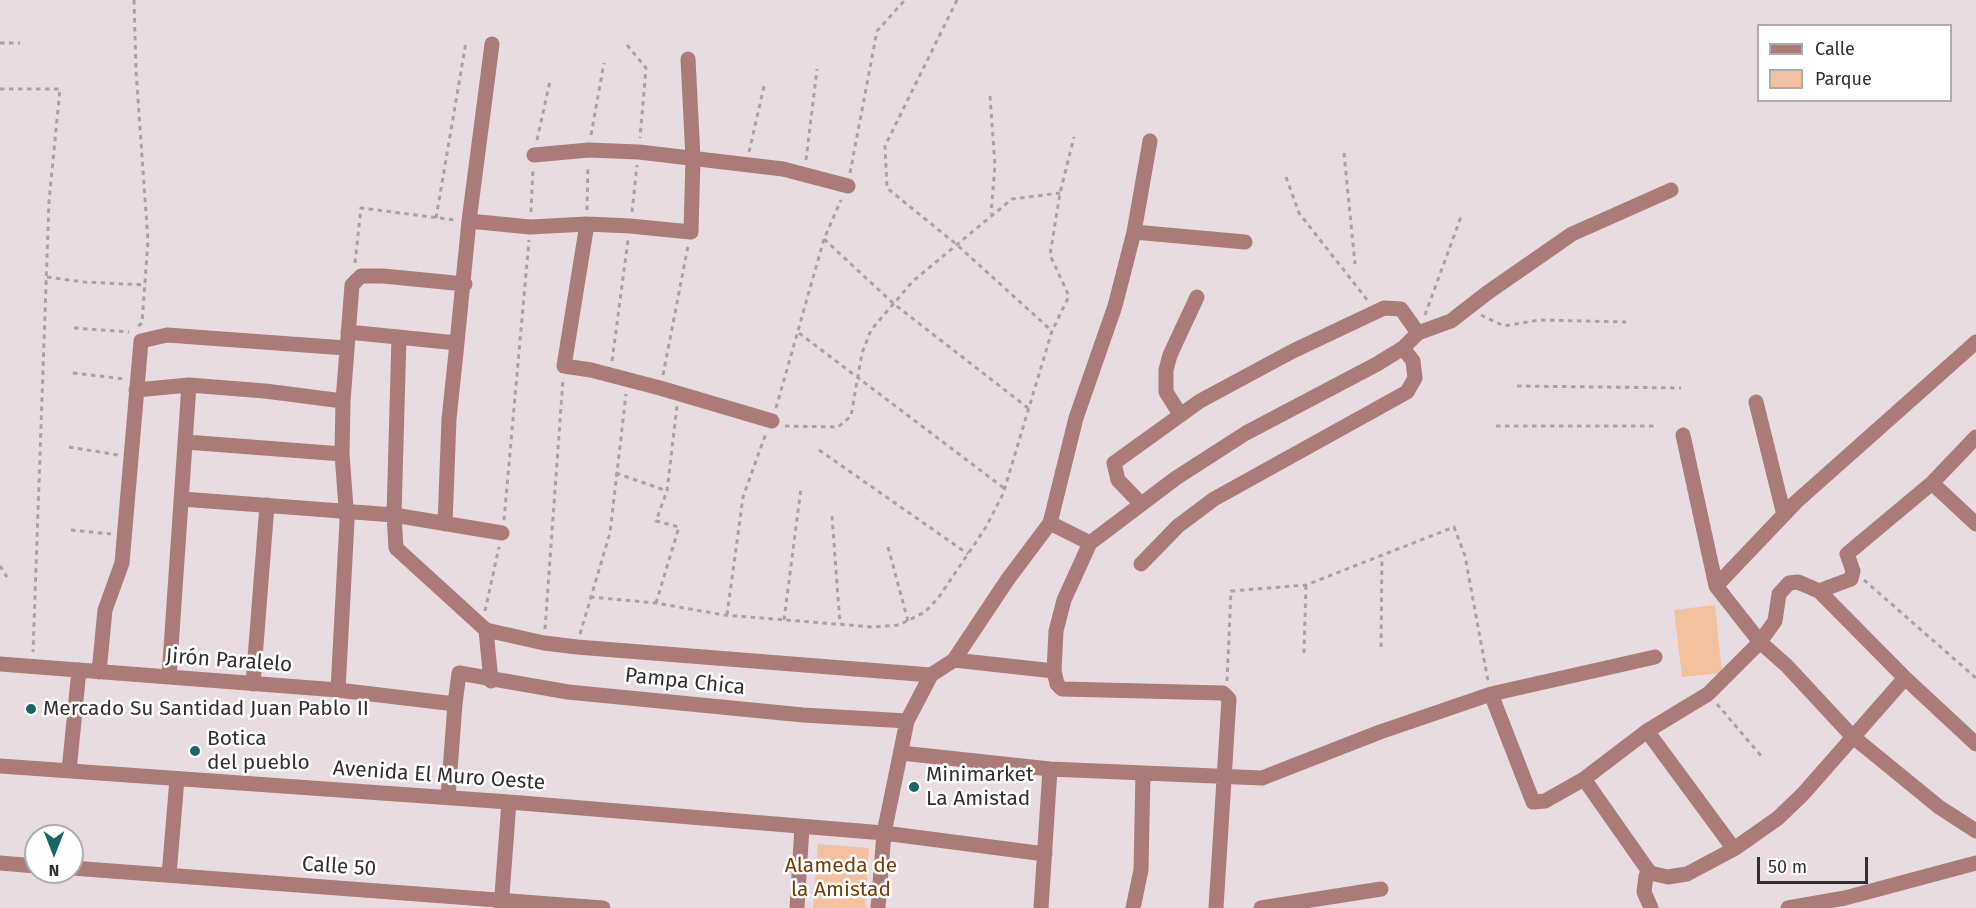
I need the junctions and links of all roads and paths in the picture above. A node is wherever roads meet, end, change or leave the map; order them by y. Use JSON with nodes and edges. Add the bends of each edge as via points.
{"nodes":[{"id":1,"x":134,"y":0,"type":"edge"},
{"id":2,"x":905,"y":0,"type":"edge"},
{"id":3,"x":957,"y":0,"type":"edge"},
{"id":4,"x":466,"y":42,"type":"dead end"},
{"id":5,"x":0,"y":43,"type":"edge"},
{"id":6,"x":20,"y":43,"type":"dead end"},
{"id":7,"x":492,"y":44,"type":"dead end"},
{"id":8,"x":627,"y":45,"type":"dead end"},
{"id":9,"x":688,"y":58,"type":"dead end"},
{"id":10,"x":817,"y":69,"type":"dead end"},
{"id":11,"x":765,"y":82,"type":"dead end"},
{"id":12,"x":0,"y":89,"type":"edge"},
{"id":13,"x":990,"y":96,"type":"dead end"},
{"id":14,"x":1074,"y":136,"type":"dead end"},
{"id":15,"x":1150,"y":141,"type":"dead end"},
{"id":16,"x":639,"y":152,"type":"junction"},
{"id":17,"x":1344,"y":153,"type":"dead end"},
{"id":18,"x":534,"y":155,"type":"dead end"},
{"id":19,"x":693,"y":158,"type":"junction"},
{"id":20,"x":746,"y":166,"type":"junction"},
{"id":21,"x":805,"y":174,"type":"junction"},
{"id":22,"x":1286,"y":177,"type":"dead end"},
{"id":23,"x":848,"y":186,"type":"junction"},
{"id":24,"x":1671,"y":190,"type":"dead end"},
{"id":25,"x":1060,"y":193,"type":"junction"},
{"id":26,"x":991,"y":214,"type":"junction"},
{"id":27,"x":1462,"y":214,"type":"dead end"},
{"id":28,"x":436,"y":218,"type":"junction"},
{"id":29,"x":469,"y":220,"type":"junction"},
{"id":30,"x":587,"y":224,"type":"junction"},
{"id":31,"x":630,"y":225,"type":"junction"},
{"id":32,"x":530,"y":228,"type":"junction"},
{"id":33,"x":691,"y":232,"type":"junction"},
{"id":34,"x":1134,"y":232,"type":"junction"},
{"id":35,"x":824,"y":239,"type":"junction"},
{"id":36,"x":1245,"y":242,"type":"dead end"},
{"id":37,"x":956,"y":244,"type":"junction"},
{"id":38,"x":1354,"y":264,"type":"dead end"},
{"id":39,"x":47,"y":277,"type":"junction"},
{"id":40,"x":465,"y":284,"type":"junction"},
{"id":41,"x":147,"y":285,"type":"junction"},
{"id":42,"x":351,"y":289,"type":"junction"},
{"id":43,"x":1197,"y":297,"type":"dead end"},
{"id":44,"x":894,"y":304,"type":"junction"},
{"id":45,"x":1468,"y":308,"type":"junction"},
{"id":46,"x":1376,"y":312,"type":"junction"},
{"id":47,"x":1626,"y":322,"type":"dead end"},
{"id":48,"x":74,"y":328,"type":"dead end"},
{"id":49,"x":1052,"y":331,"type":"junction"},
{"id":50,"x":348,"y":332,"type":"junction"},
{"id":51,"x":799,"y":333,"type":"junction"},
{"id":52,"x":1418,"y":333,"type":"junction"},
{"id":53,"x":399,"y":337,"type":"junction"},
{"id":54,"x":1976,"y":342,"type":"edge"},
{"id":55,"x":457,"y":343,"type":"junction"},
{"id":56,"x":346,"y":348,"type":"junction"},
{"id":57,"x":1403,"y":348,"type":"junction"},
{"id":58,"x":564,"y":366,"type":"junction"},
{"id":59,"x":73,"y":373,"type":"dead end"},
{"id":60,"x":858,"y":375,"type":"junction"},
{"id":61,"x":610,"y":376,"type":"junction"},
{"id":62,"x":627,"y":380,"type":"junction"},
{"id":63,"x":137,"y":385,"type":"junction"},
{"id":64,"x":189,"y":385,"type":"junction"},
{"id":65,"x":1517,"y":386,"type":"dead end"},
{"id":66,"x":660,"y":388,"type":"junction"},
{"id":67,"x":1681,"y":388,"type":"dead end"},
{"id":68,"x":678,"y":393,"type":"junction"},
{"id":69,"x":343,"y":401,"type":"junction"},
{"id":70,"x":1756,"y":402,"type":"dead end"},
{"id":71,"x":1028,"y":408,"type":"junction"},
{"id":72,"x":1180,"y":414,"type":"junction"},
{"id":73,"x":770,"y":424,"type":"junction"},
{"id":74,"x":1496,"y":426,"type":"dead end"},
{"id":75,"x":1654,"y":426,"type":"dead end"},
{"id":76,"x":1683,"y":435,"type":"dead end"},
{"id":77,"x":1976,"y":437,"type":"edge"},
{"id":78,"x":186,"y":442,"type":"junction"},
{"id":79,"x":69,"y":447,"type":"dead end"},
{"id":80,"x":819,"y":450,"type":"dead end"},
{"id":81,"x":342,"y":454,"type":"junction"},
{"id":82,"x":132,"y":458,"type":"junction"},
{"id":83,"x":616,"y":472,"type":"junction"},
{"id":84,"x":1932,"y":483,"type":"junction"},
{"id":85,"x":801,"y":488,"type":"dead end"},
{"id":86,"x":1005,"y":489,"type":"junction"},
{"id":87,"x":667,"y":491,"type":"junction"},
{"id":88,"x":182,"y":499,"type":"junction"},
{"id":89,"x":1142,"y":504,"type":"junction"},
{"id":90,"x":267,"y":505,"type":"junction"},
{"id":91,"x":347,"y":512,"type":"junction"},
{"id":92,"x":394,"y":514,"type":"junction"},
{"id":93,"x":1784,"y":515,"type":"junction"},
{"id":94,"x":832,"y":516,"type":"dead end"},
{"id":95,"x":1050,"y":523,"type":"junction"},
{"id":96,"x":445,"y":524,"type":"junction"},
{"id":97,"x":1976,"y":524,"type":"edge"},
{"id":98,"x":71,"y":530,"type":"dead end"},
{"id":99,"x":502,"y":532,"type":"junction"},
{"id":100,"x":124,"y":536,"type":"junction"},
{"id":101,"x":1090,"y":543,"type":"junction"},
{"id":102,"x":888,"y":547,"type":"dead end"},
{"id":103,"x":968,"y":554,"type":"junction"},
{"id":104,"x":1382,"y":555,"type":"junction"},
{"id":105,"x":1141,"y":564,"type":"dead end"},
{"id":106,"x":0,"y":566,"type":"edge"},
{"id":107,"x":1853,"y":571,"type":"junction"},
{"id":108,"x":7,"y":577,"type":"dead end"},
{"id":109,"x":1306,"y":585,"type":"junction"},
{"id":110,"x":1716,"y":586,"type":"junction"},
{"id":111,"x":1819,"y":591,"type":"junction"},
{"id":112,"x":590,"y":597,"type":"junction"},
{"id":113,"x":656,"y":603,"type":"junction"},
{"id":114,"x":727,"y":615,"type":"junction"},
{"id":115,"x":784,"y":620,"type":"junction"},
{"id":116,"x":908,"y":621,"type":"junction"},
{"id":117,"x":840,"y":624,"type":"junction"},
{"id":118,"x":484,"y":627,"type":"junction"},
{"id":119,"x":1760,"y":642,"type":"junction"},
{"id":120,"x":544,"y":643,"type":"junction"},
{"id":121,"x":577,"y":647,"type":"junction"},
{"id":122,"x":1381,"y":647,"type":"dead end"},
{"id":123,"x":1304,"y":653,"type":"dead end"},
{"id":124,"x":1655,"y":657,"type":"dead end"},
{"id":125,"x":954,"y":660,"type":"junction"},
{"id":126,"x":0,"y":664,"type":"edge"},
{"id":127,"x":33,"y":666,"type":"junction"},
{"id":128,"x":79,"y":670,"type":"junction"},
{"id":129,"x":1054,"y":671,"type":"junction"},
{"id":130,"x":99,"y":672,"type":"junction"},
{"id":131,"x":931,"y":675,"type":"junction"},
{"id":132,"x":170,"y":677,"type":"junction"},
{"id":133,"x":1905,"y":678,"type":"junction"},
{"id":134,"x":1976,"y":678,"type":"edge"},
{"id":135,"x":491,"y":681,"type":"junction"},
{"id":136,"x":253,"y":684,"type":"junction"},
{"id":137,"x":338,"y":690,"type":"junction"},
{"id":138,"x":1491,"y":694,"type":"junction"},
{"id":139,"x":1708,"y":694,"type":"junction"},
{"id":140,"x":1227,"y":695,"type":"junction"},
{"id":141,"x":454,"y":704,"type":"junction"},
{"id":142,"x":907,"y":721,"type":"junction"},
{"id":143,"x":1647,"y":731,"type":"junction"},
{"id":144,"x":1852,"y":736,"type":"junction"},
{"id":145,"x":1976,"y":744,"type":"edge"},
{"id":146,"x":901,"y":753,"type":"junction"},
{"id":147,"x":1762,"y":757,"type":"dead end"},
{"id":148,"x":0,"y":766,"type":"edge"},
{"id":149,"x":1050,"y":770,"type":"junction"},
{"id":150,"x":69,"y":771,"type":"junction"},
{"id":151,"x":1143,"y":773,"type":"junction"},
{"id":152,"x":1225,"y":777,"type":"junction"},
{"id":153,"x":177,"y":779,"type":"junction"},
{"id":154,"x":1584,"y":779,"type":"junction"},
{"id":155,"x":448,"y":797,"type":"junction"},
{"id":156,"x":509,"y":802,"type":"junction"},
{"id":157,"x":1973,"y":823,"type":"edge"},
{"id":158,"x":802,"y":827,"type":"junction"},
{"id":159,"x":884,"y":833,"type":"junction"},
{"id":160,"x":1734,"y":849,"type":"junction"},
{"id":161,"x":1045,"y":854,"type":"junction"},
{"id":162,"x":1976,"y":862,"type":"edge"},
{"id":163,"x":0,"y":863,"type":"edge"},
{"id":164,"x":24,"y":865,"type":"edge"},
{"id":165,"x":84,"y":869,"type":"edge"},
{"id":166,"x":1650,"y":873,"type":"junction"},
{"id":167,"x":170,"y":875,"type":"junction"},
{"id":168,"x":1381,"y":889,"type":"dead end"},
{"id":169,"x":501,"y":904,"type":"edge"},
{"id":170,"x":603,"y":908,"type":"edge"},
{"id":171,"x":797,"y":908,"type":"edge"},
{"id":172,"x":878,"y":908,"type":"edge"},
{"id":173,"x":1041,"y":908,"type":"edge"},
{"id":174,"x":1133,"y":908,"type":"edge"},
{"id":175,"x":1216,"y":908,"type":"edge"},
{"id":176,"x":1262,"y":908,"type":"edge"},
{"id":177,"x":1651,"y":908,"type":"edge"},
{"id":178,"x":1788,"y":908,"type":"edge"}],
"edges":[{"from":1,"to":41,"type":"path","via":[[148,241]]},
{"from":2,"to":23,"type":"path","via":[[877,31]]},
{"from":3,"to":37,"type":"path","via":[[885,146],[887,188]]},
{"from":4,"to":28,"type":"path"},
{"from":5,"to":6,"type":"path"},
{"from":7,"to":29,"type":"street"},
{"from":8,"to":16,"type":"path","via":[[646,68]]},
{"from":9,"to":19,"type":"street"},
{"from":10,"to":21,"type":"path"},
{"from":11,"to":20,"type":"path"},
{"from":12,"to":39,"type":"path","via":[[60,89],[49,201]]},
{"from":13,"to":26,"type":"path","via":[[995,165]]},
{"from":14,"to":25,"type":"path"},
{"from":15,"to":34,"type":"street"},
{"from":16,"to":18,"type":"street","via":[[589,150]]},
{"from":16,"to":19,"type":"street"},
{"from":16,"to":31,"type":"path"},
{"from":17,"to":38,"type":"path"},
{"from":19,"to":20,"type":"street"},
{"from":19,"to":33,"type":"street"},
{"from":20,"to":21,"type":"street"},
{"from":21,"to":23,"type":"street"},
{"from":22,"to":46,"type":"path","via":[[1299,213]]},
{"from":23,"to":35,"type":"path"},
{"from":24,"to":45,"type":"street","via":[[1572,234]]},
{"from":25,"to":26,"type":"path","via":[[1012,199]]},
{"from":25,"to":49,"type":"path","via":[[1050,255],[1069,296]]},
{"from":26,"to":37,"type":"path"},
{"from":27,"to":52,"type":"path"},
{"from":28,"to":29,"type":"path"},
{"from":28,"to":42,"type":"path","via":[[361,208]]},
{"from":29,"to":32,"type":"street"},
{"from":29,"to":40,"type":"street"},
{"from":30,"to":31,"type":"street"},
{"from":30,"to":32,"type":"street"},
{"from":30,"to":58,"type":"street"},
{"from":31,"to":33,"type":"street"},
{"from":31,"to":61,"type":"path"},
{"from":32,"to":99,"type":"path"},
{"from":33,"to":66,"type":"path"},
{"from":34,"to":36,"type":"street"},
{"from":34,"to":95,"type":"street","via":[[1115,306],[1076,418]]},
{"from":35,"to":44,"type":"path"},
{"from":35,"to":51,"type":"path"},
{"from":37,"to":44,"type":"path","via":[[913,281]]},
{"from":37,"to":49,"type":"path"},
{"from":39,"to":41,"type":"path"},
{"from":39,"to":127,"type":"path"},
{"from":40,"to":42,"type":"street","via":[[361,276]]},
{"from":40,"to":55,"type":"street"},
{"from":41,"to":48,"type":"path","via":[[142,323],[130,332]]},
{"from":42,"to":50,"type":"street"},
{"from":43,"to":72,"type":"street","via":[[1166,370],[1166,392]]},
{"from":44,"to":60,"type":"path","via":[[872,330]]},
{"from":44,"to":71,"type":"path"},
{"from":45,"to":47,"type":"path","via":[[1504,326],[1540,320]]},
{"from":45,"to":52,"type":"street","via":[[1451,321]]},
{"from":46,"to":52,"type":"street","via":[[1392,307],[1401,309]]},
{"from":46,"to":72,"type":"street","via":[[1293,351]]},
{"from":49,"to":71,"type":"path"},
{"from":50,"to":53,"type":"street"},
{"from":50,"to":56,"type":"street"},
{"from":51,"to":60,"type":"path"},
{"from":51,"to":73,"type":"path"},
{"from":52,"to":57,"type":"street"},
{"from":53,"to":55,"type":"street"},
{"from":53,"to":92,"type":"street"},
{"from":54,"to":93,"type":"street"},
{"from":55,"to":96,"type":"street"},
{"from":56,"to":63,"type":"street","via":[[167,335],[141,341]]},
{"from":56,"to":69,"type":"street"},
{"from":57,"to":89,"type":"street","via":[[1246,433]]},
{"from":57,"to":105,"type":"street","via":[[1413,361],[1415,378],[1407,392],[1214,499],[1178,526]]},
{"from":58,"to":61,"type":"street"},
{"from":58,"to":120,"type":"path"},
{"from":59,"to":63,"type":"path"},
{"from":60,"to":73,"type":"path","via":[[850,416],[838,427]]},
{"from":60,"to":86,"type":"path"},
{"from":61,"to":62,"type":"street"},
{"from":62,"to":66,"type":"street"},
{"from":62,"to":83,"type":"path"},
{"from":63,"to":64,"type":"street"},
{"from":63,"to":82,"type":"street"},
{"from":64,"to":69,"type":"street"},
{"from":64,"to":78,"type":"street"},
{"from":65,"to":67,"type":"path"},
{"from":66,"to":68,"type":"street"},
{"from":68,"to":73,"type":"street"},
{"from":68,"to":87,"type":"path"},
{"from":69,"to":81,"type":"street"},
{"from":70,"to":93,"type":"street"},
{"from":71,"to":86,"type":"path"},
{"from":72,"to":89,"type":"street","via":[[1114,463],[1118,480]]},
{"from":73,"to":114,"type":"path","via":[[743,497]]},
{"from":74,"to":75,"type":"path"},
{"from":76,"to":110,"type":"street"},
{"from":77,"to":84,"type":"street"},
{"from":78,"to":81,"type":"street"},
{"from":78,"to":88,"type":"street"},
{"from":79,"to":82,"type":"path"},
{"from":80,"to":103,"type":"path"},
{"from":81,"to":91,"type":"street"},
{"from":82,"to":100,"type":"street"},
{"from":83,"to":87,"type":"path"},
{"from":83,"to":112,"type":"path","via":[[610,533]]},
{"from":84,"to":97,"type":"street"},
{"from":84,"to":107,"type":"street","via":[[1847,554]]},
{"from":85,"to":115,"type":"path"},
{"from":86,"to":103,"type":"path"},
{"from":87,"to":113,"type":"path","via":[[656,521],[679,527]]},
{"from":88,"to":90,"type":"street"},
{"from":88,"to":132,"type":"street"},
{"from":89,"to":101,"type":"street"},
{"from":90,"to":91,"type":"street"},
{"from":90,"to":136,"type":"street"},
{"from":91,"to":92,"type":"street"},
{"from":91,"to":137,"type":"street"},
{"from":92,"to":96,"type":"street"},
{"from":92,"to":118,"type":"street","via":[[399,553]]},
{"from":93,"to":110,"type":"street"},
{"from":94,"to":117,"type":"path"},
{"from":95,"to":101,"type":"street"},
{"from":95,"to":125,"type":"street"},
{"from":96,"to":99,"type":"street"},
{"from":98,"to":100,"type":"path"},
{"from":99,"to":118,"type":"path"},
{"from":100,"to":130,"type":"street","via":[[122,563],[105,610]]},
{"from":101,"to":129,"type":"street","via":[[1064,600],[1056,631]]},
{"from":102,"to":116,"type":"path"},
{"from":103,"to":116,"type":"path","via":[[932,605]]},
{"from":104,"to":109,"type":"path"},
{"from":104,"to":122,"type":"path"},
{"from":104,"to":138,"type":"path","via":[[1454,527],[1465,556]]},
{"from":106,"to":108,"type":"path"},
{"from":107,"to":111,"type":"street","via":[[1851,579]]},
{"from":107,"to":134,"type":"path"},
{"from":109,"to":123,"type":"path"},
{"from":109,"to":140,"type":"path","via":[[1231,591]]},
{"from":110,"to":119,"type":"street"},
{"from":111,"to":119,"type":"street","via":[[1798,582],[1789,584],[1779,594],[1775,621]]},
{"from":111,"to":133,"type":"street"},
{"from":112,"to":113,"type":"path"},
{"from":112,"to":121,"type":"path"},
{"from":113,"to":114,"type":"path"},
{"from":114,"to":115,"type":"path"},
{"from":115,"to":117,"type":"path"},
{"from":116,"to":117,"type":"path","via":[[873,627]]},
{"from":118,"to":120,"type":"street"},
{"from":118,"to":135,"type":"street"},
{"from":119,"to":139,"type":"street"},
{"from":119,"to":144,"type":"street"},
{"from":120,"to":121,"type":"street"},
{"from":121,"to":131,"type":"street"},
{"from":124,"to":138,"type":"street"},
{"from":125,"to":129,"type":"street"},
{"from":125,"to":131,"type":"street"},
{"from":126,"to":127,"type":"street","name":"Jirón Paralelo"},
{"from":127,"to":128,"type":"street","name":"Jirón Paralelo"},
{"from":128,"to":130,"type":"street","name":"Jirón Paralelo"},
{"from":128,"to":150,"type":"street"},
{"from":129,"to":140,"type":"street","via":[[1062,689]]},
{"from":130,"to":132,"type":"street","name":"Jirón Paralelo"},
{"from":131,"to":142,"type":"street"},
{"from":132,"to":136,"type":"street","name":"Jirón Paralelo"},
{"from":133,"to":144,"type":"street"},
{"from":133,"to":145,"type":"street"},
{"from":135,"to":141,"type":"street","name":"Pampa Chica","via":[[459,673]]},
{"from":135,"to":142,"type":"street","name":"Pampa Chica","via":[[803,715]]},
{"from":136,"to":137,"type":"street","name":"Jirón Paralelo"},
{"from":137,"to":141,"type":"street","name":"Jirón Paralelo"},
{"from":138,"to":152,"type":"street","via":[[1262,778]]},
{"from":138,"to":154,"type":"street","via":[[1533,802],[1545,801]]},
{"from":139,"to":143,"type":"street"},
{"from":139,"to":147,"type":"path"},
{"from":140,"to":152,"type":"street"},
{"from":141,"to":155,"type":"street"},
{"from":142,"to":146,"type":"street"},
{"from":143,"to":154,"type":"street"},
{"from":143,"to":160,"type":"street"},
{"from":144,"to":157,"type":"street","via":[[1939,807]]},
{"from":144,"to":160,"type":"street","via":[[1803,794]]},
{"from":146,"to":149,"type":"street"},
{"from":146,"to":159,"type":"street"},
{"from":148,"to":150,"type":"street","name":"Avenida El Muro Oeste"},
{"from":149,"to":151,"type":"street"},
{"from":149,"to":161,"type":"street"},
{"from":150,"to":153,"type":"street","name":"Avenida El Muro Oeste"},
{"from":151,"to":152,"type":"street"},
{"from":151,"to":174,"type":"street","via":[[1141,870]]},
{"from":152,"to":175,"type":"street"},
{"from":153,"to":155,"type":"street","name":"Avenida El Muro Oeste"},
{"from":153,"to":167,"type":"street"},
{"from":154,"to":166,"type":"street"},
{"from":155,"to":156,"type":"street","name":"Avenida El Muro Oeste"},
{"from":156,"to":158,"type":"street","name":"Avenida El Muro Oeste"},
{"from":156,"to":169,"type":"street"},
{"from":158,"to":159,"type":"street","name":"Avenida El Muro Oeste"},
{"from":158,"to":171,"type":"street"},
{"from":159,"to":161,"type":"street","name":"Avenida El Muro Oeste"},
{"from":159,"to":172,"type":"street"},
{"from":160,"to":166,"type":"street","via":[[1687,874],[1668,878]]},
{"from":161,"to":173,"type":"street"},
{"from":162,"to":178,"type":"street","via":[[1888,888]]},
{"from":163,"to":164,"type":"street"},
{"from":165,"to":167,"type":"street","name":"Calle 50"},
{"from":166,"to":177,"type":"street","via":[[1644,892]]},
{"from":167,"to":169,"type":"street","name":"Calle 50"},
{"from":168,"to":176,"type":"street"},
{"from":169,"to":170,"type":"street","name":"Calle 50"}]}
